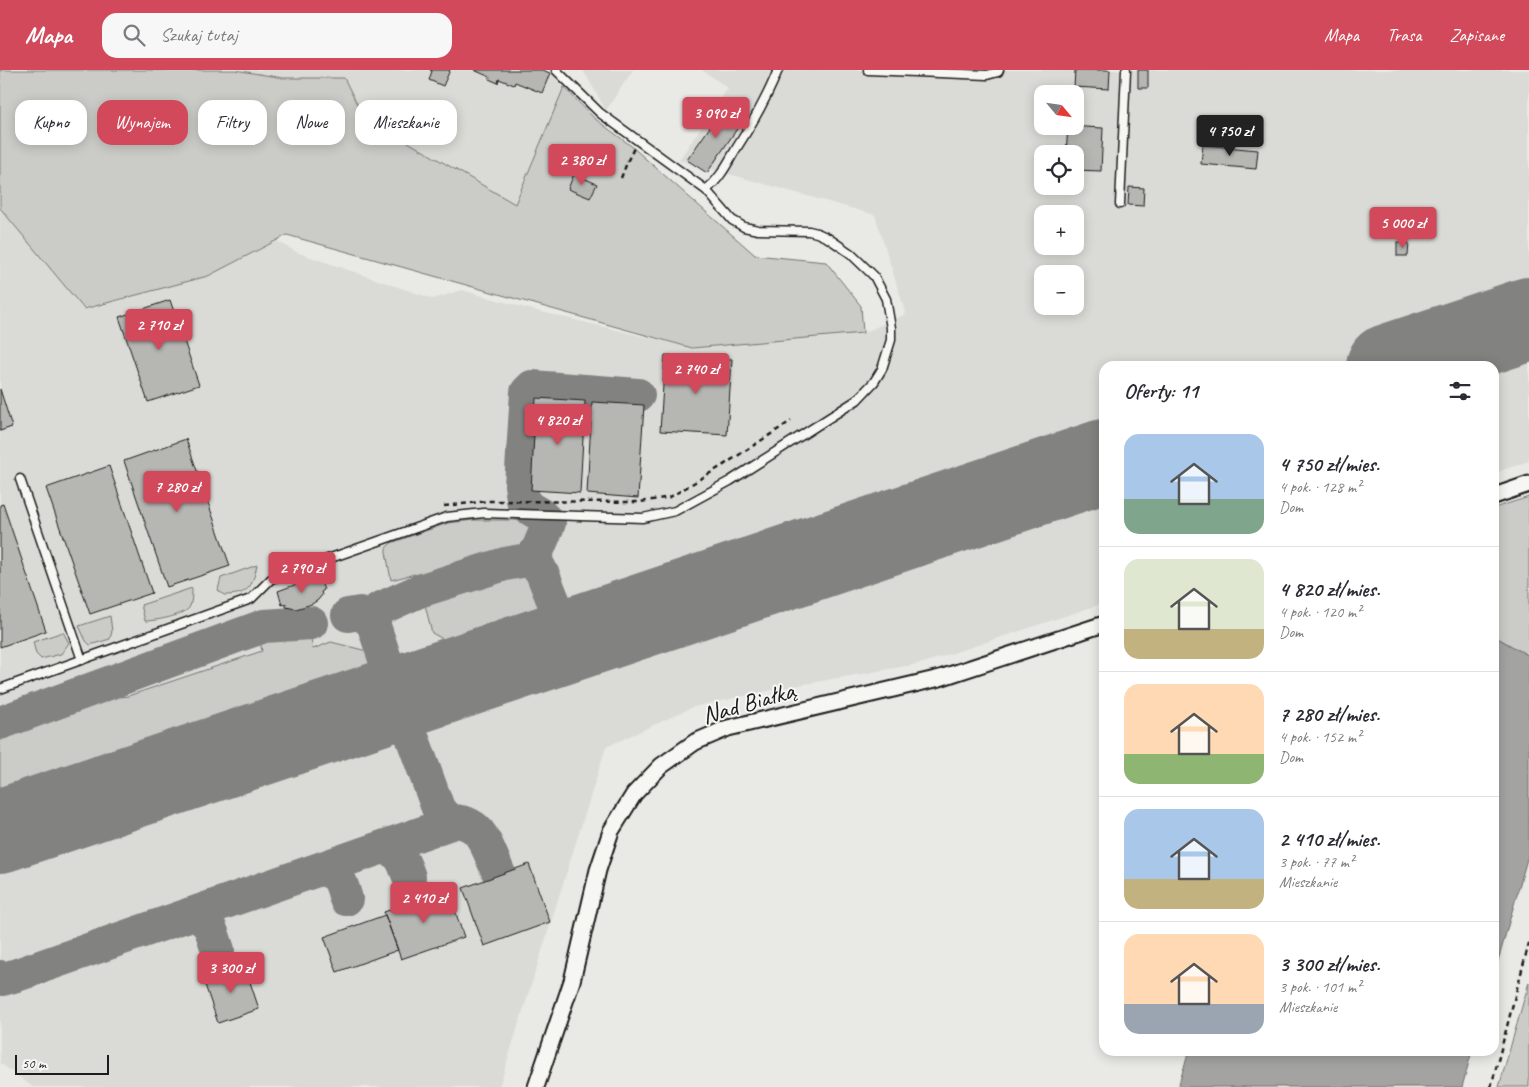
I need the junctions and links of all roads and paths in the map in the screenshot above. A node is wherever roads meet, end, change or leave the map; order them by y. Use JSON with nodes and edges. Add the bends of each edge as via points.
{"nodes":[{"id":1,"x":556,"y":70,"type":"edge"},
{"id":2,"x":778,"y":70,"type":"edge"},
{"id":3,"x":868,"y":70,"type":"edge"},
{"id":4,"x":999,"y":70,"type":"edge"},
{"id":5,"x":1126,"y":70,"type":"edge"},
{"id":6,"x":639,"y":141,"type":"junction"},
{"id":7,"x":620,"y":178,"type":"dead end"},
{"id":8,"x":706,"y":190,"type":"junction"},
{"id":9,"x":1120,"y":204,"type":"dead end"},
{"id":10,"x":791,"y":421,"type":"dead end"},
{"id":11,"x":20,"y":479,"type":"dead end"},
{"id":12,"x":1529,"y":484,"type":"edge"},
{"id":13,"x":1499,"y":494,"type":"edge"},
{"id":14,"x":444,"y":506,"type":"dead end"},
{"id":15,"x":1099,"y":626,"type":"edge"},
{"id":16,"x":82,"y":660,"type":"junction"},
{"id":17,"x":0,"y":689,"type":"edge"},
{"id":18,"x":1529,"y":942,"type":"edge"},
{"id":19,"x":536,"y":1087,"type":"edge"},
{"id":20,"x":1491,"y":1087,"type":"edge"}],
"edges":[{"from":1,"to":6,"type":"lane","via":[[600,113]]},
{"from":2,"to":8,"type":"lane","via":[[747,132],[717,181]]},
{"from":3,"to":4,"type":"lane","via":[[987,75]]},
{"from":5,"to":9,"type":"lane"},
{"from":6,"to":7,"type":"path"},
{"from":6,"to":8,"type":"lane"},
{"from":8,"to":16,"type":"lane","via":[[732,220],[744,227],[817,233],[850,253],[874,276],[886,299],[891,328],[889,352],[874,382],[857,400],[730,481],[675,511],[643,518],[484,513],[447,517],[271,579],[251,598]]},
{"from":10,"to":14,"type":"path","via":[[670,497],[640,502],[488,501]]},
{"from":11,"to":16,"type":"lane"},
{"from":12,"to":13,"type":"street"},
{"from":15,"to":19,"type":"street","name":"Nad Białką","via":[[940,678],[728,728],[695,742],[661,766],[634,794],[611,831],[598,870],[572,981]]},
{"from":16,"to":17,"type":"lane"},
{"from":18,"to":20,"type":"path"}]}
